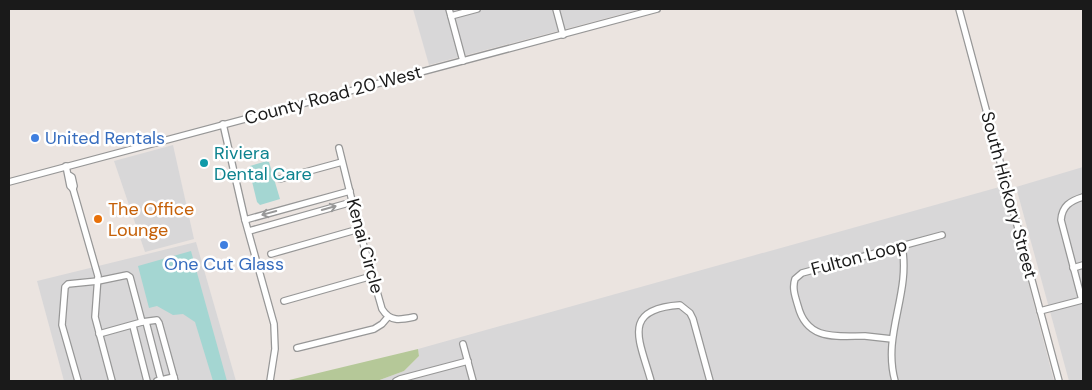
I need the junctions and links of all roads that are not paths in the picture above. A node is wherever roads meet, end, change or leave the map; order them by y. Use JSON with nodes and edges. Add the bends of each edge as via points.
{"nodes":[{"id":1,"x":449,"y":9,"type":"edge"},
{"id":2,"x":477,"y":9,"type":"edge"},
{"id":3,"x":556,"y":9,"type":"edge"},
{"id":4,"x":657,"y":9,"type":"edge"},
{"id":5,"x":959,"y":9,"type":"edge"},
{"id":6,"x":451,"y":16,"type":"junction"},
{"id":7,"x":562,"y":35,"type":"junction"},
{"id":8,"x":463,"y":61,"type":"junction"},
{"id":9,"x":223,"y":124,"type":"junction"},
{"id":10,"x":339,"y":148,"type":"dead end"},
{"id":11,"x":342,"y":162,"type":"junction"},
{"id":12,"x":66,"y":166,"type":"junction"},
{"id":13,"x":280,"y":179,"type":"dead end"},
{"id":14,"x":9,"y":182,"type":"edge"},
{"id":15,"x":350,"y":191,"type":"junction"},
{"id":16,"x":1083,"y":197,"type":"edge"},
{"id":17,"x":352,"y":202,"type":"junction"},
{"id":18,"x":298,"y":205,"type":"junction"},
{"id":19,"x":301,"y":216,"type":"junction"},
{"id":20,"x":246,"y":220,"type":"junction"},
{"id":21,"x":360,"y":229,"type":"junction"},
{"id":22,"x":249,"y":230,"type":"junction"},
{"id":23,"x":942,"y":235,"type":"dead end"},
{"id":24,"x":902,"y":246,"type":"junction"},
{"id":25,"x":271,"y":254,"type":"dead end"},
{"id":26,"x":1083,"y":265,"type":"edge"},
{"id":27,"x":1073,"y":268,"type":"junction"},
{"id":28,"x":372,"y":276,"type":"junction"},
{"id":29,"x":98,"y":281,"type":"junction"},
{"id":30,"x":284,"y":301,"type":"dead end"},
{"id":31,"x":1083,"y":303,"type":"edge"},
{"id":32,"x":1040,"y":311,"type":"junction"},
{"id":33,"x":388,"y":317,"type":"junction"},
{"id":34,"x":414,"y":317,"type":"dead end"},
{"id":35,"x":144,"y":322,"type":"junction"},
{"id":36,"x":133,"y":326,"type":"junction"},
{"id":37,"x":99,"y":334,"type":"junction"},
{"id":38,"x":892,"y":339,"type":"junction"},
{"id":39,"x":463,"y":344,"type":"dead end"},
{"id":40,"x":297,"y":348,"type":"dead end"},
{"id":41,"x":468,"y":361,"type":"junction"},
{"id":42,"x":174,"y":379,"type":"edge"},
{"id":43,"x":78,"y":381,"type":"edge"},
{"id":44,"x":112,"y":381,"type":"edge"},
{"id":45,"x":147,"y":381,"type":"edge"},
{"id":46,"x":159,"y":381,"type":"edge"},
{"id":47,"x":270,"y":381,"type":"edge"},
{"id":48,"x":396,"y":381,"type":"edge"},
{"id":49,"x":473,"y":381,"type":"edge"},
{"id":50,"x":651,"y":381,"type":"edge"},
{"id":51,"x":710,"y":381,"type":"edge"},
{"id":52,"x":895,"y":381,"type":"edge"},
{"id":53,"x":1059,"y":381,"type":"edge"}],
"edges":[{"from":1,"to":6,"type":"street"},
{"from":2,"to":6,"type":"street"},
{"from":3,"to":7,"type":"street"},
{"from":4,"to":7,"type":"street","name":"County Road 20 West"},
{"from":5,"to":32,"type":"street","name":"South Hickory Street"},
{"from":6,"to":8,"type":"street"},
{"from":7,"to":8,"type":"street","name":"County Road 20 West"},
{"from":8,"to":9,"type":"street","name":"County Road 20 West"},
{"from":9,"to":12,"type":"street","name":"County Road 20 West"},
{"from":9,"to":20,"type":"street"},
{"from":10,"to":11,"type":"street","name":"Kenai Circle"},
{"from":11,"to":13,"type":"street"},
{"from":11,"to":15,"type":"street","name":"Kenai Circle"},
{"from":12,"to":14,"type":"street","name":"County Road 20 West"},
{"from":12,"to":29,"type":"street"},
{"from":15,"to":17,"type":"street","name":"Kenai Circle"},
{"from":15,"to":18,"type":"street"},
{"from":16,"to":27,"type":"street","via":[[1069,203],[1061,216]]},
{"from":19,"to":17,"type":"street","one_way":true},
{"from":17,"to":21,"type":"street","name":"Kenai Circle"},
{"from":18,"to":19,"type":"street"},
{"from":18,"to":20,"type":"street","one_way":true},
{"from":19,"to":22,"type":"street"},
{"from":20,"to":22,"type":"street"},
{"from":21,"to":25,"type":"street"},
{"from":21,"to":28,"type":"street","name":"Kenai Circle"},
{"from":22,"to":47,"type":"street","via":[[274,324],[275,349]]},
{"from":23,"to":24,"type":"street","name":"Fulton Loop"},
{"from":24,"to":38,"type":"street","via":[[904,282]]},
{"from":24,"to":38,"type":"street","name":"Fulton Loop","via":[[802,272],[793,284],[802,318],[814,330],[833,337]]},
{"from":26,"to":27,"type":"street"},
{"from":27,"to":31,"type":"street"},
{"from":28,"to":30,"type":"street"},
{"from":28,"to":33,"type":"street","name":"Kenai Circle"},
{"from":29,"to":35,"type":"street","via":[[124,274],[130,277]]},
{"from":29,"to":37,"type":"street","via":[[95,309]]},
{"from":29,"to":43,"type":"street","via":[[68,284],[64,290],[62,325]]},
{"from":31,"to":32,"type":"street"},
{"from":32,"to":53,"type":"street","name":"South Hickory Street"},
{"from":33,"to":34,"type":"street","name":"Kenai Circle","via":[[400,320]]},
{"from":33,"to":40,"type":"street","via":[[374,328]]},
{"from":35,"to":36,"type":"street"},
{"from":35,"to":42,"type":"street","via":[[157,320],[159,323]]},
{"from":35,"to":46,"type":"street"},
{"from":36,"to":37,"type":"street"},
{"from":36,"to":45,"type":"street"},
{"from":37,"to":44,"type":"street"},
{"from":38,"to":52,"type":"street"},
{"from":39,"to":41,"type":"street"},
{"from":41,"to":48,"type":"street"},
{"from":41,"to":49,"type":"street"},
{"from":42,"to":46,"type":"street"},
{"from":50,"to":51,"type":"street","via":[[638,334],[638,319],[649,312],[680,305],[686,306],[694,319]]}]}
